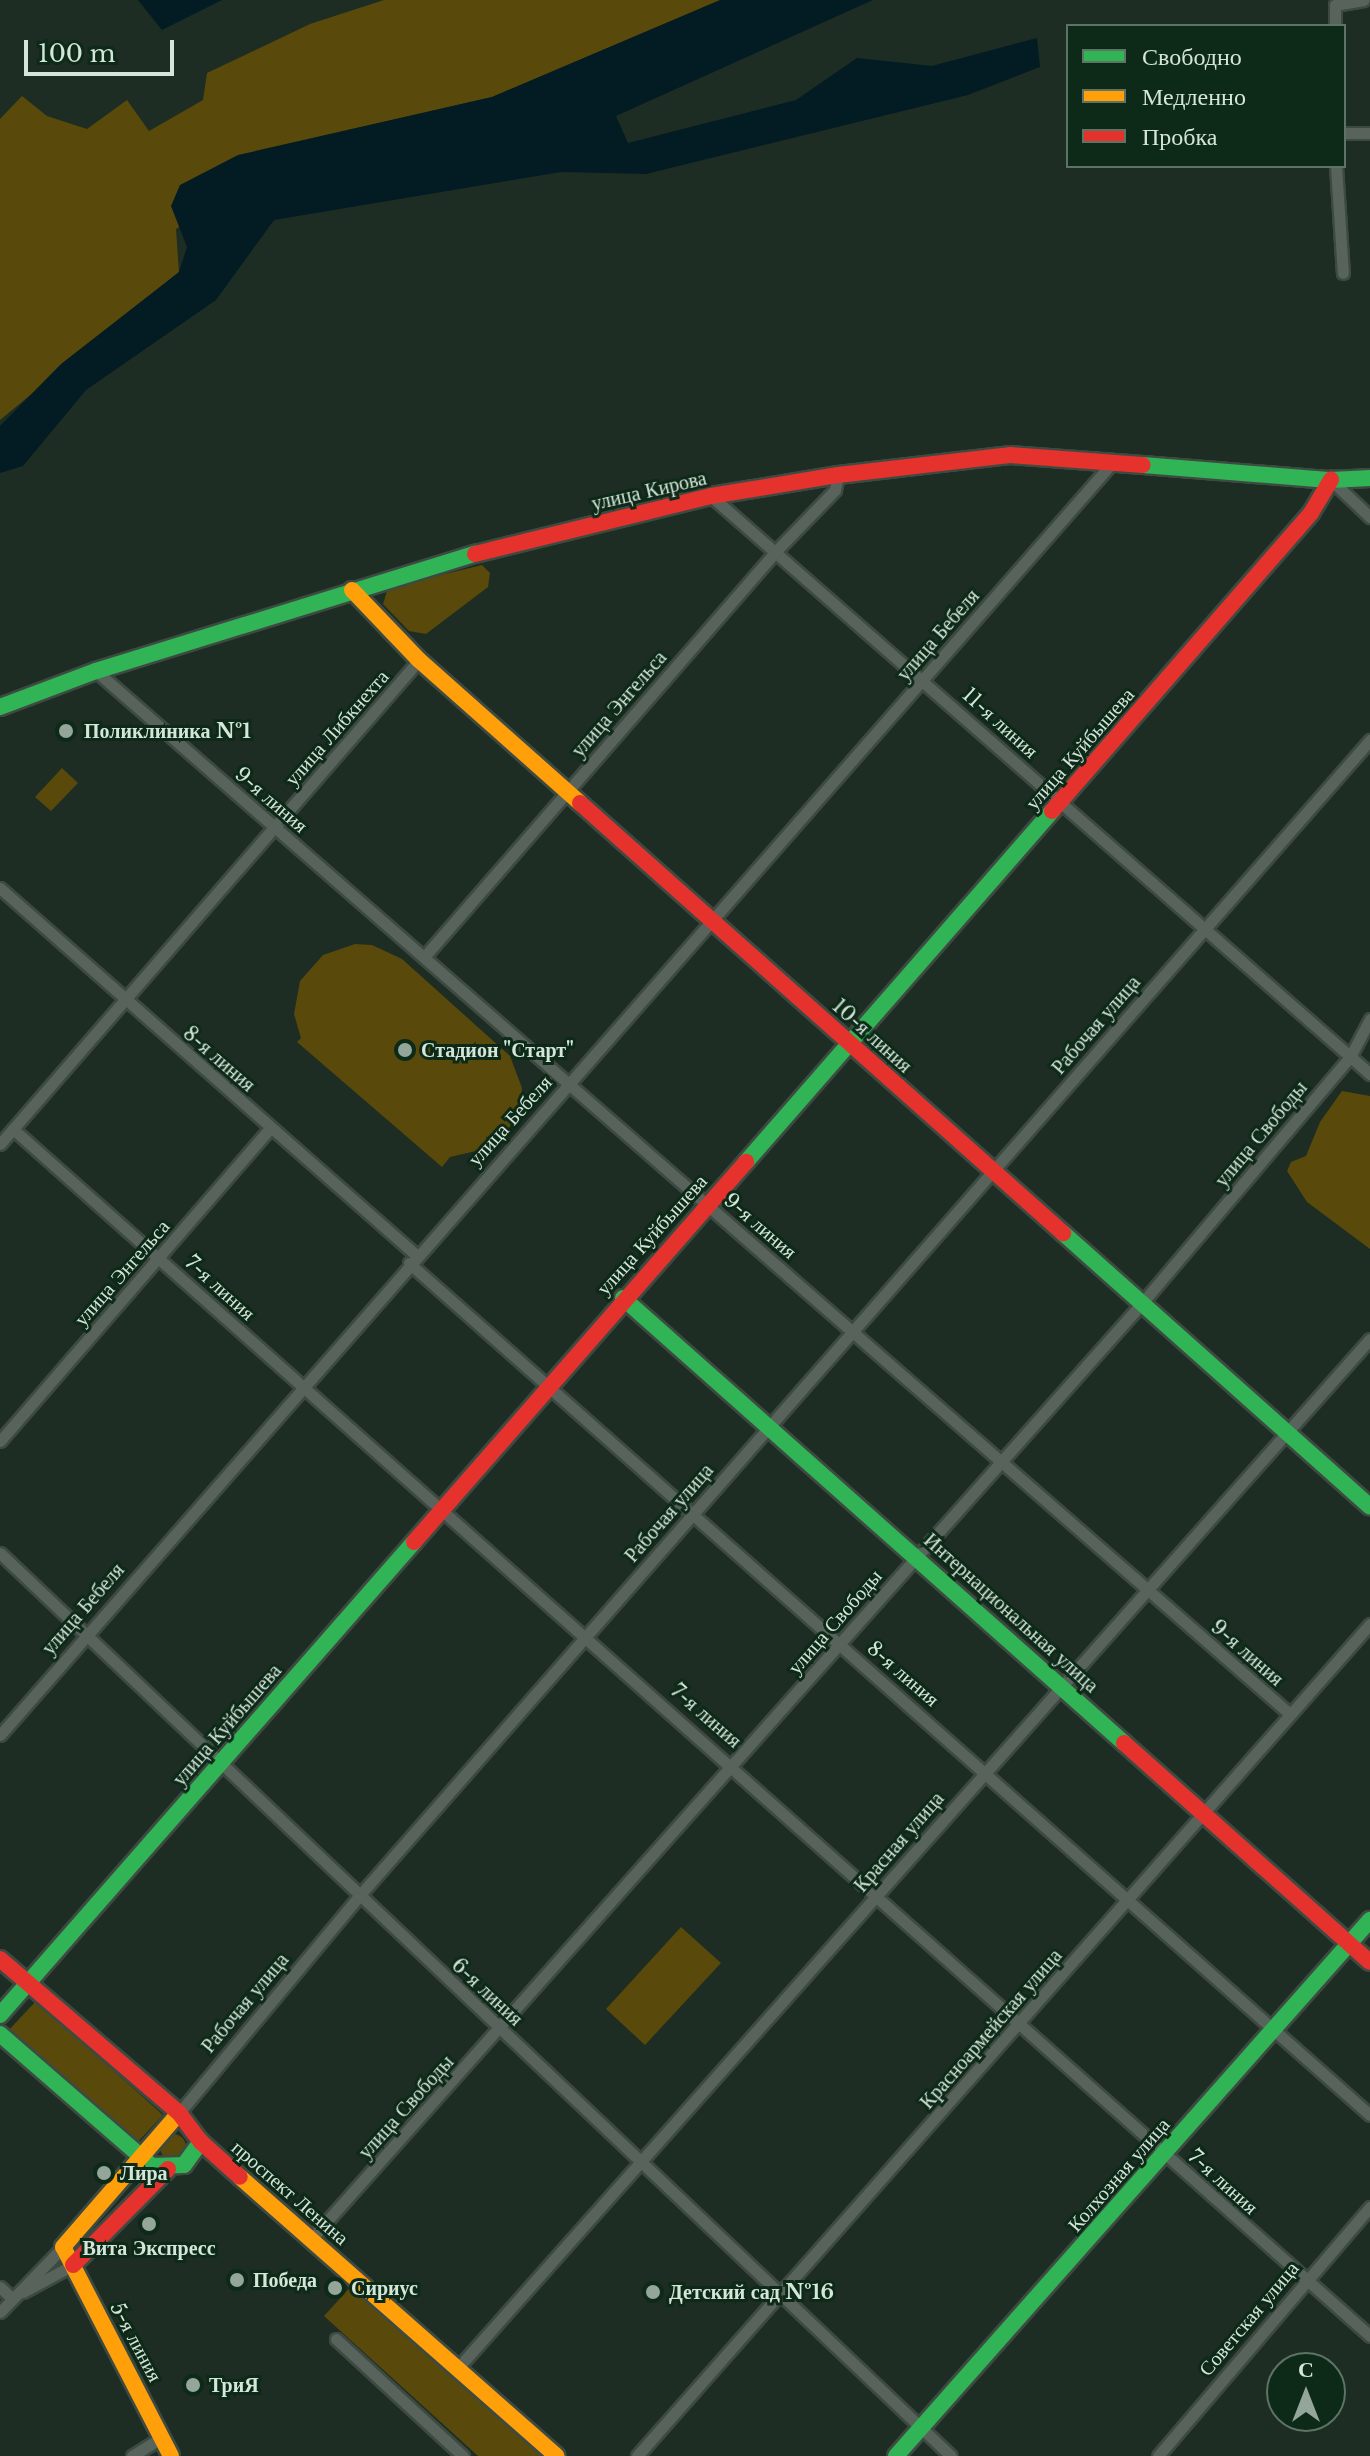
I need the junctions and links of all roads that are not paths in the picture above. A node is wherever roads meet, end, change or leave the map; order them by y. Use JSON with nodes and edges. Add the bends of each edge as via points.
{"nodes":[{"id":1,"x":1364,"y":0,"type":"edge"},
{"id":2,"x":1335,"y":24,"type":"edge"},
{"id":3,"x":1346,"y":133,"type":"edge"},
{"id":4,"x":1370,"y":133,"type":"edge"},
{"id":5,"x":1336,"y":168,"type":"edge"},
{"id":6,"x":1343,"y":273,"type":"dead end"},
{"id":7,"x":1113,"y":461,"type":"junction"},
{"id":8,"x":838,"y":475,"type":"junction"},
{"id":9,"x":1370,"y":478,"type":"edge"},
{"id":10,"x":1331,"y":480,"type":"junction"},
{"id":11,"x":711,"y":496,"type":"junction"},
{"id":12,"x":1370,"y":517,"type":"edge"},
{"id":13,"x":776,"y":551,"type":"junction"},
{"id":14,"x":352,"y":590,"type":"junction"},
{"id":15,"x":419,"y":660,"type":"junction"},
{"id":16,"x":96,"y":671,"type":"junction"},
{"id":17,"x":924,"y":679,"type":"junction"},
{"id":18,"x":0,"y":707,"type":"edge"},
{"id":19,"x":1370,"y":740,"type":"edge"},
{"id":20,"x":568,"y":791,"type":"junction"},
{"id":21,"x":1060,"y":802,"type":"junction"},
{"id":22,"x":279,"y":823,"type":"junction"},
{"id":23,"x":0,"y":888,"type":"edge"},
{"id":24,"x":713,"y":919,"type":"junction"},
{"id":25,"x":1205,"y":930,"type":"junction"},
{"id":26,"x":424,"y":957,"type":"junction"},
{"id":27,"x":125,"y":1000,"type":"junction"},
{"id":28,"x":1370,"y":1019,"type":"edge"},
{"id":29,"x":850,"y":1043,"type":"junction"},
{"id":30,"x":1350,"y":1057,"type":"junction"},
{"id":31,"x":1370,"y":1074,"type":"edge"},
{"id":32,"x":568,"y":1082,"type":"junction"},
{"id":33,"x":270,"y":1128,"type":"junction"},
{"id":34,"x":13,"y":1129,"type":"junction"},
{"id":35,"x":0,"y":1144,"type":"edge"},
{"id":36,"x":993,"y":1174,"type":"junction"},
{"id":37,"x":707,"y":1204,"type":"junction"},
{"id":38,"x":160,"y":1258,"type":"junction"},
{"id":39,"x":413,"y":1259,"type":"junction"},
{"id":40,"x":623,"y":1298,"type":"junction"},
{"id":41,"x":1142,"y":1303,"type":"junction"},
{"id":42,"x":854,"y":1332,"type":"junction"},
{"id":43,"x":1370,"y":1339,"type":"edge"},
{"id":44,"x":303,"y":1386,"type":"junction"},
{"id":45,"x":546,"y":1386,"type":"junction"},
{"id":46,"x":771,"y":1426,"type":"junction"},
{"id":47,"x":1287,"y":1432,"type":"junction"},
{"id":48,"x":0,"y":1441,"type":"edge"},
{"id":49,"x":1001,"y":1461,"type":"junction"},
{"id":50,"x":441,"y":1507,"type":"junction"},
{"id":51,"x":1370,"y":1507,"type":"edge"},
{"id":52,"x":692,"y":1516,"type":"junction"},
{"id":53,"x":0,"y":1553,"type":"edge"},
{"id":54,"x":917,"y":1555,"type":"junction"},
{"id":55,"x":1146,"y":1588,"type":"junction"},
{"id":56,"x":1370,"y":1624,"type":"edge"},
{"id":57,"x":85,"y":1633,"type":"junction"},
{"id":58,"x":588,"y":1637,"type":"junction"},
{"id":59,"x":840,"y":1644,"type":"junction"},
{"id":60,"x":1060,"y":1684,"type":"junction"},
{"id":61,"x":1290,"y":1714,"type":"junction"},
{"id":62,"x":0,"y":1735,"type":"edge"},
{"id":63,"x":220,"y":1764,"type":"junction"},
{"id":64,"x":735,"y":1766,"type":"junction"},
{"id":65,"x":985,"y":1770,"type":"junction"},
{"id":66,"x":1202,"y":1811,"type":"junction"},
{"id":67,"x":878,"y":1894,"type":"junction"},
{"id":68,"x":359,"y":1896,"type":"junction"},
{"id":69,"x":1128,"y":1899,"type":"junction"},
{"id":70,"x":1370,"y":1920,"type":"edge"},
{"id":71,"x":1349,"y":1943,"type":"junction"},
{"id":72,"x":0,"y":1959,"type":"edge"},
{"id":73,"x":1370,"y":1962,"type":"edge"},
{"id":74,"x":27,"y":1985,"type":"junction"},
{"id":75,"x":0,"y":2015,"type":"edge"},
{"id":76,"x":1020,"y":2024,"type":"junction"},
{"id":77,"x":1275,"y":2028,"type":"junction"},
{"id":78,"x":500,"y":2029,"type":"junction"},
{"id":79,"x":0,"y":2034,"type":"edge"},
{"id":80,"x":179,"y":2113,"type":"junction"},
{"id":81,"x":1370,"y":2115,"type":"edge"},
{"id":82,"x":201,"y":2142,"type":"junction"},
{"id":83,"x":1164,"y":2153,"type":"junction"},
{"id":84,"x":139,"y":2159,"type":"junction"},
{"id":85,"x":643,"y":2161,"type":"junction"},
{"id":86,"x":168,"y":2169,"type":"junction"},
{"id":87,"x":1370,"y":2207,"type":"edge"},
{"id":88,"x":312,"y":2238,"type":"junction"},
{"id":89,"x":63,"y":2247,"type":"junction"},
{"id":90,"x":73,"y":2265,"type":"junction"},
{"id":91,"x":1306,"y":2279,"type":"junction"},
{"id":92,"x":0,"y":2287,"type":"edge"},
{"id":93,"x":780,"y":2297,"type":"junction"},
{"id":94,"x":12,"y":2298,"type":"junction"},
{"id":95,"x":0,"y":2312,"type":"edge"},
{"id":96,"x":1370,"y":2336,"type":"edge"},
{"id":97,"x":336,"y":2339,"type":"dead end"},
{"id":98,"x":457,"y":2369,"type":"junction"},
{"id":99,"x":921,"y":2428,"type":"junction"},
{"id":100,"x":163,"y":2437,"type":"junction"},
{"id":101,"x":132,"y":2456,"type":"edge"},
{"id":102,"x":171,"y":2456,"type":"edge"},
{"id":103,"x":463,"y":2456,"type":"edge"},
{"id":104,"x":556,"y":2456,"type":"edge"},
{"id":105,"x":637,"y":2456,"type":"edge"},
{"id":106,"x":896,"y":2456,"type":"edge"},
{"id":107,"x":951,"y":2456,"type":"edge"},
{"id":108,"x":1158,"y":2456,"type":"edge"}],
"edges":[{"from":1,"to":2,"type":"street","via":[[1335,5]]},
{"from":3,"to":4,"type":"street"},
{"from":5,"to":6,"type":"street"},
{"from":7,"to":8,"type":"street","name":"улица Кирова","via":[[1010,455]]},
{"from":7,"to":10,"type":"street","name":"улица Кирова"},
{"from":7,"to":17,"type":"street","name":"улица Бебеля"},
{"from":8,"to":11,"type":"street","name":"улица Кирова"},
{"from":8,"to":13,"type":"street","name":"улица Энгельса","via":[[835,490]]},
{"from":9,"to":10,"type":"street","name":"улица Кирова"},
{"from":10,"to":12,"type":"street"},
{"from":10,"to":21,"type":"street","name":"улица Куйбышева","via":[[1311,513]]},
{"from":11,"to":13,"type":"street","name":"11-я линия"},
{"from":11,"to":14,"type":"street","name":"улица Кирова"},
{"from":13,"to":17,"type":"street","name":"11-я линия"},
{"from":13,"to":20,"type":"street","name":"улица Энгельса"},
{"from":14,"to":15,"type":"street","name":"10-я линия"},
{"from":14,"to":16,"type":"street","name":"улица Кирова"},
{"from":15,"to":20,"type":"street","name":"10-я линия"},
{"from":15,"to":22,"type":"street","name":"улица Либкнехта"},
{"from":16,"to":18,"type":"street","name":"улица Кирова"},
{"from":16,"to":22,"type":"street","name":"9-я линия"},
{"from":17,"to":21,"type":"street","name":"11-я линия"},
{"from":17,"to":24,"type":"street","name":"улица Бебеля"},
{"from":19,"to":25,"type":"street","name":"Рабочая улица"},
{"from":20,"to":24,"type":"street","name":"10-я линия"},
{"from":20,"to":26,"type":"street","name":"улица Энгельса"},
{"from":21,"to":25,"type":"street","name":"11-я линия"},
{"from":21,"to":29,"type":"street","name":"улица Куйбышева"},
{"from":22,"to":26,"type":"street","name":"9-я линия"},
{"from":22,"to":27,"type":"street","name":"улица Либкнехта"},
{"from":23,"to":27,"type":"street","name":"8-я линия"},
{"from":24,"to":29,"type":"street","name":"10-я линия"},
{"from":24,"to":32,"type":"street","name":"улица Бебеля"},
{"from":25,"to":30,"type":"street","name":"11-я линия"},
{"from":25,"to":36,"type":"street","name":"Рабочая улица"},
{"from":26,"to":32,"type":"street","name":"9-я линия"},
{"from":27,"to":33,"type":"street","name":"8-я линия"},
{"from":27,"to":34,"type":"street"},
{"from":28,"to":30,"type":"street","name":"улица Свободы"},
{"from":29,"to":36,"type":"street","name":"10-я линия"},
{"from":29,"to":37,"type":"street","name":"улица Куйбышева"},
{"from":30,"to":31,"type":"street","name":"11-я линия"},
{"from":30,"to":41,"type":"street","name":"улица Свободы"},
{"from":32,"to":37,"type":"street","name":"9-я линия"},
{"from":32,"to":39,"type":"street","name":"улица Бебеля"},
{"from":33,"to":38,"type":"street","name":"улица Энгельса"},
{"from":33,"to":39,"type":"street","name":"8-я линия"},
{"from":34,"to":35,"type":"street"},
{"from":34,"to":38,"type":"street","name":"7-я линия"},
{"from":36,"to":41,"type":"street","name":"10-я линия"},
{"from":36,"to":42,"type":"street","name":"Рабочая улица"},
{"from":37,"to":40,"type":"street","name":"улица Куйбышева"},
{"from":37,"to":42,"type":"street","name":"9-я линия"},
{"from":38,"to":44,"type":"street","name":"7-я линия"},
{"from":38,"to":48,"type":"street","name":"улица Энгельса"},
{"from":39,"to":44,"type":"street","name":"улица Бебеля"},
{"from":39,"to":45,"type":"street","name":"8-я линия"},
{"from":40,"to":45,"type":"street","name":"улица Куйбышева"},
{"from":40,"to":46,"type":"street","name":"Интернациональная улица"},
{"from":41,"to":47,"type":"street","name":"10-я линия"},
{"from":41,"to":49,"type":"street","name":"улица Свободы"},
{"from":42,"to":46,"type":"street","name":"Рабочая улица"},
{"from":42,"to":49,"type":"street","name":"9-я линия"},
{"from":43,"to":47,"type":"street","name":"Красная улица"},
{"from":44,"to":50,"type":"street","name":"7-я линия"},
{"from":44,"to":57,"type":"street","name":"улица Бебеля"},
{"from":45,"to":50,"type":"street","name":"улица Куйбышева"},
{"from":45,"to":52,"type":"street","name":"8-я линия"},
{"from":46,"to":52,"type":"street","name":"Рабочая улица"},
{"from":46,"to":54,"type":"street","name":"Интернациональная улица"},
{"from":47,"to":51,"type":"street","name":"10-я линия"},
{"from":47,"to":55,"type":"street","name":"Красная улица"},
{"from":49,"to":54,"type":"street","name":"улица Свободы"},
{"from":49,"to":55,"type":"street","name":"9-я линия"},
{"from":50,"to":58,"type":"street","name":"7-я линия"},
{"from":50,"to":63,"type":"street","name":"улица Куйбышева"},
{"from":52,"to":58,"type":"street","name":"Рабочая улица"},
{"from":52,"to":59,"type":"street","name":"8-я линия"},
{"from":53,"to":57,"type":"street","name":"6-я линия"},
{"from":54,"to":59,"type":"street","name":"улица Свободы"},
{"from":54,"to":60,"type":"street","name":"Интернациональная улица"},
{"from":55,"to":60,"type":"street","name":"Красная улица"},
{"from":55,"to":61,"type":"street","name":"9-я линия"},
{"from":56,"to":61,"type":"street","name":"Красноармейская улица"},
{"from":57,"to":62,"type":"street","name":"улица Бебеля"},
{"from":57,"to":63,"type":"street","name":"6-я линия"},
{"from":58,"to":64,"type":"street","name":"7-я линия"},
{"from":58,"to":68,"type":"street","name":"Рабочая улица"},
{"from":59,"to":64,"type":"street","name":"улица Свободы"},
{"from":59,"to":65,"type":"street","name":"8-я линия"},
{"from":60,"to":65,"type":"street","name":"Красная улица"},
{"from":60,"to":66,"type":"street","name":"Интернациональная улица"},
{"from":61,"to":66,"type":"street","name":"Красноармейская улица"},
{"from":63,"to":68,"type":"street","name":"6-я линия"},
{"from":63,"to":74,"type":"street","name":"улица Куйбышева"},
{"from":64,"to":67,"type":"street","name":"7-я линия"},
{"from":64,"to":78,"type":"street","name":"улица Свободы"},
{"from":65,"to":67,"type":"street","name":"Красная улица"},
{"from":65,"to":69,"type":"street","name":"8-я линия"},
{"from":66,"to":69,"type":"street","name":"Красноармейская улица"},
{"from":66,"to":71,"type":"street","name":"Интернациональная улица"},
{"from":67,"to":76,"type":"street","name":"7-я линия"},
{"from":67,"to":85,"type":"street","name":"Красная улица"},
{"from":68,"to":78,"type":"street","name":"6-я линия"},
{"from":68,"to":80,"type":"street","name":"Рабочая улица"},
{"from":69,"to":76,"type":"street","name":"Красноармейская улица"},
{"from":69,"to":77,"type":"street","name":"8-я линия"},
{"from":70,"to":71,"type":"street","name":"Колхозная улица"},
{"from":71,"to":73,"type":"street","name":"Интернациональная улица"},
{"from":71,"to":77,"type":"street","name":"Колхозная улица"},
{"from":72,"to":74,"type":"street","name":"проспект Ленина"},
{"from":74,"to":75,"type":"street","name":"улица Куйбышева"},
{"from":74,"to":80,"type":"street","name":"проспект Ленина"},
{"from":76,"to":83,"type":"street","name":"7-я линия"},
{"from":76,"to":93,"type":"street","name":"Красноармейская улица"},
{"from":77,"to":81,"type":"street","name":"8-я линия"},
{"from":77,"to":83,"type":"street","name":"Колхозная улица"},
{"from":78,"to":85,"type":"street","name":"6-я линия"},
{"from":78,"to":88,"type":"street","name":"улица Свободы"},
{"from":79,"to":84,"type":"street"},
{"from":80,"to":82,"type":"street","name":"проспект Ленина"},
{"from":80,"to":84,"type":"street","name":"Рабочая улица"},
{"from":82,"to":86,"type":"street","via":[[184,2165]]},
{"from":82,"to":88,"type":"street","name":"проспект Ленина"},
{"from":83,"to":91,"type":"street","name":"7-я линия"},
{"from":83,"to":99,"type":"street","name":"Колхозная улица"},
{"from":84,"to":86,"type":"street"},
{"from":84,"to":89,"type":"street","name":"Рабочая улица"},
{"from":85,"to":93,"type":"street","name":"6-я линия"},
{"from":85,"to":98,"type":"street","name":"Красная улица"},
{"from":86,"to":90,"type":"street"},
{"from":87,"to":91,"type":"street","name":"Советская улица"},
{"from":88,"to":98,"type":"street","name":"проспект Ленина"},
{"from":89,"to":90,"type":"street","name":"5-я линия"},
{"from":89,"to":94,"type":"street","name":"Рабочая улица"},
{"from":90,"to":94,"type":"street"},
{"from":90,"to":100,"type":"street","name":"5-я линия"},
{"from":91,"to":96,"type":"street","name":"7-я линия"},
{"from":91,"to":108,"type":"street","name":"Советская улица"},
{"from":92,"to":94,"type":"street"},
{"from":93,"to":99,"type":"street","name":"6-я линия"},
{"from":93,"to":105,"type":"street","name":"Красноармейская улица"},
{"from":94,"to":95,"type":"street","name":"Рабочая улица"},
{"from":97,"to":103,"type":"street"},
{"from":98,"to":104,"type":"street","name":"проспект Ленина"},
{"from":99,"to":106,"type":"street","name":"Колхозная улица"},
{"from":99,"to":107,"type":"street","name":"6-я линия"},
{"from":100,"to":101,"type":"street"},
{"from":100,"to":102,"type":"street","name":"5-я линия"}]}
